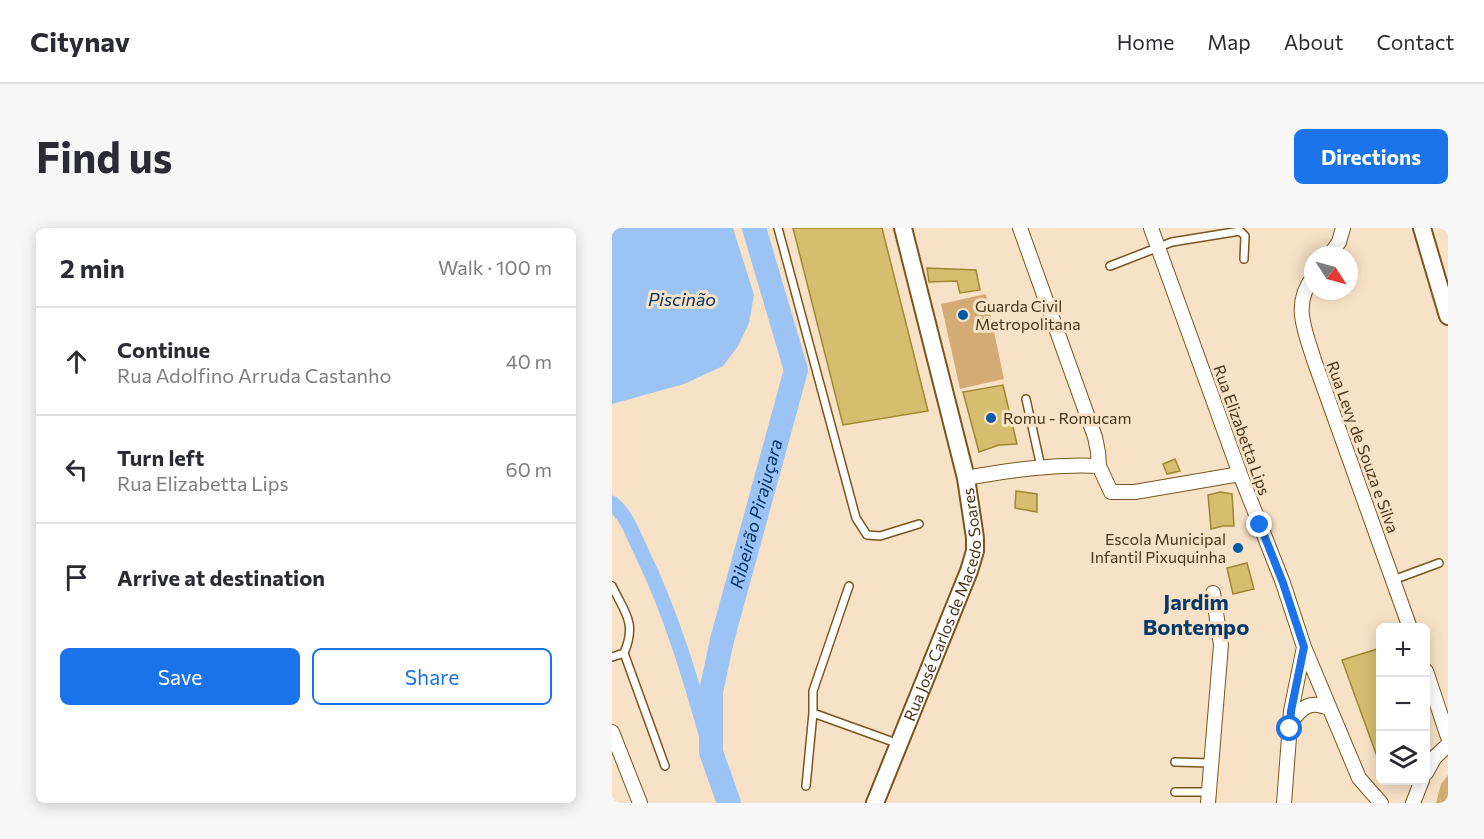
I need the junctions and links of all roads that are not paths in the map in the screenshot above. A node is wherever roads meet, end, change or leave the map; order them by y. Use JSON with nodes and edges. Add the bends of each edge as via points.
{"nodes":[{"id":1,"x":778,"y":228,"type":"edge"},
{"id":2,"x":903,"y":228,"type":"edge"},
{"id":3,"x":1020,"y":228,"type":"edge"},
{"id":4,"x":1151,"y":228,"type":"edge"},
{"id":5,"x":1343,"y":228,"type":"edge"},
{"id":6,"x":1422,"y":228,"type":"edge"},
{"id":7,"x":1336,"y":246,"type":"edge"},
{"id":8,"x":1158,"y":247,"type":"junction"},
{"id":9,"x":1244,"y":259,"type":"dead end"},
{"id":10,"x":1110,"y":266,"type":"dead end"},
{"id":11,"x":1304,"y":294,"type":"edge"},
{"id":12,"x":1448,"y":316,"type":"edge"},
{"id":13,"x":1026,"y":399,"type":"dead end"},
{"id":14,"x":1098,"y":466,"type":"junction"},
{"id":15,"x":1041,"y":467,"type":"junction"},
{"id":16,"x":1240,"y":474,"type":"junction"},
{"id":17,"x":966,"y":478,"type":"junction"},
{"id":18,"x":919,"y":524,"type":"dead end"},
{"id":19,"x":1440,"y":563,"type":"dead end"},
{"id":20,"x":1394,"y":580,"type":"junction"},
{"id":21,"x":612,"y":586,"type":"edge"},
{"id":22,"x":849,"y":586,"type":"dead end"},
{"id":23,"x":1213,"y":593,"type":"dead end"},
{"id":24,"x":1409,"y":623,"type":"edge"},
{"id":25,"x":1304,"y":647,"type":"junction"},
{"id":26,"x":624,"y":653,"type":"junction"},
{"id":27,"x":612,"y":657,"type":"edge"},
{"id":28,"x":1427,"y":677,"type":"edge"},
{"id":29,"x":1329,"y":708,"type":"junction"},
{"id":30,"x":813,"y":713,"type":"junction"},
{"id":31,"x":1291,"y":722,"type":"junction"},
{"id":32,"x":612,"y":732,"type":"edge"},
{"id":33,"x":1448,"y":737,"type":"edge"},
{"id":34,"x":899,"y":744,"type":"junction"},
{"id":35,"x":1448,"y":745,"type":"edge"},
{"id":36,"x":1175,"y":762,"type":"dead end"},
{"id":37,"x":1212,"y":763,"type":"junction"},
{"id":38,"x":1430,"y":765,"type":"edge"},
{"id":39,"x":665,"y":766,"type":"dead end"},
{"id":40,"x":1420,"y":785,"type":"edge"},
{"id":41,"x":806,"y":786,"type":"dead end"},
{"id":42,"x":1175,"y":792,"type":"dead end"},
{"id":43,"x":1209,"y":798,"type":"edge"},
{"id":44,"x":640,"y":803,"type":"edge"},
{"id":45,"x":875,"y":803,"type":"edge"},
{"id":46,"x":1284,"y":803,"type":"edge"},
{"id":47,"x":1381,"y":803,"type":"edge"},
{"id":48,"x":1413,"y":803,"type":"edge"}],
"edges":[{"from":1,"to":18,"type":"lane","via":[[856,518],[867,535],[880,536]]},
{"from":2,"to":17,"type":"street","name":"Rua José Carlos de Macedo Soares"},
{"from":3,"to":14,"type":"street","via":[[1095,437]]},
{"from":4,"to":8,"type":"street","name":"Rua Elizabetta Lips"},
{"from":5,"to":7,"type":"street"},
{"from":6,"to":12,"type":"street"},
{"from":8,"to":9,"type":"lane","via":[[1240,231],[1245,236]]},
{"from":8,"to":10,"type":"lane"},
{"from":8,"to":16,"type":"street","name":"Rua Elizabetta Lips"},
{"from":11,"to":20,"type":"street","name":"Rua Levy de Souza e Silva","via":[[1300,306],[1314,360]]},
{"from":13,"to":15,"type":"lane"},
{"from":14,"to":15,"type":"street"},
{"from":14,"to":16,"type":"street","via":[[1111,492],[1135,492]]},
{"from":15,"to":17,"type":"street"},
{"from":16,"to":25,"type":"street","name":"Rua Elizabetta Lips"},
{"from":17,"to":34,"type":"street","name":"Rua José Carlos de Macedo Soares","via":[[975,551]]},
{"from":19,"to":20,"type":"lane"},
{"from":20,"to":24,"type":"street","name":"Rua Levy de Souza e Silva"},
{"from":21,"to":26,"type":"lane","via":[[630,622]]},
{"from":22,"to":30,"type":"lane","via":[[813,691]]},
{"from":23,"to":37,"type":"street","via":[[1221,645]]},
{"from":25,"to":29,"type":"street","name":"Rua Elizabetta Lips"},
{"from":25,"to":31,"type":"street"},
{"from":26,"to":27,"type":"lane"},
{"from":26,"to":39,"type":"lane"},
{"from":28,"to":33,"type":"street"},
{"from":29,"to":31,"type":"street","via":[[1308,704]]},
{"from":29,"to":47,"type":"street","name":"Rua Elizabetta Lips","via":[[1359,778]]},
{"from":30,"to":34,"type":"lane"},
{"from":30,"to":41,"type":"lane"},
{"from":31,"to":46,"type":"street"},
{"from":32,"to":44,"type":"street"},
{"from":34,"to":45,"type":"street","name":"Rua José Carlos de Macedo Soares"},
{"from":35,"to":38,"type":"street"},
{"from":36,"to":37,"type":"lane"},
{"from":37,"to":43,"type":"street"},
{"from":40,"to":48,"type":"street"},
{"from":42,"to":43,"type":"lane"}]}
